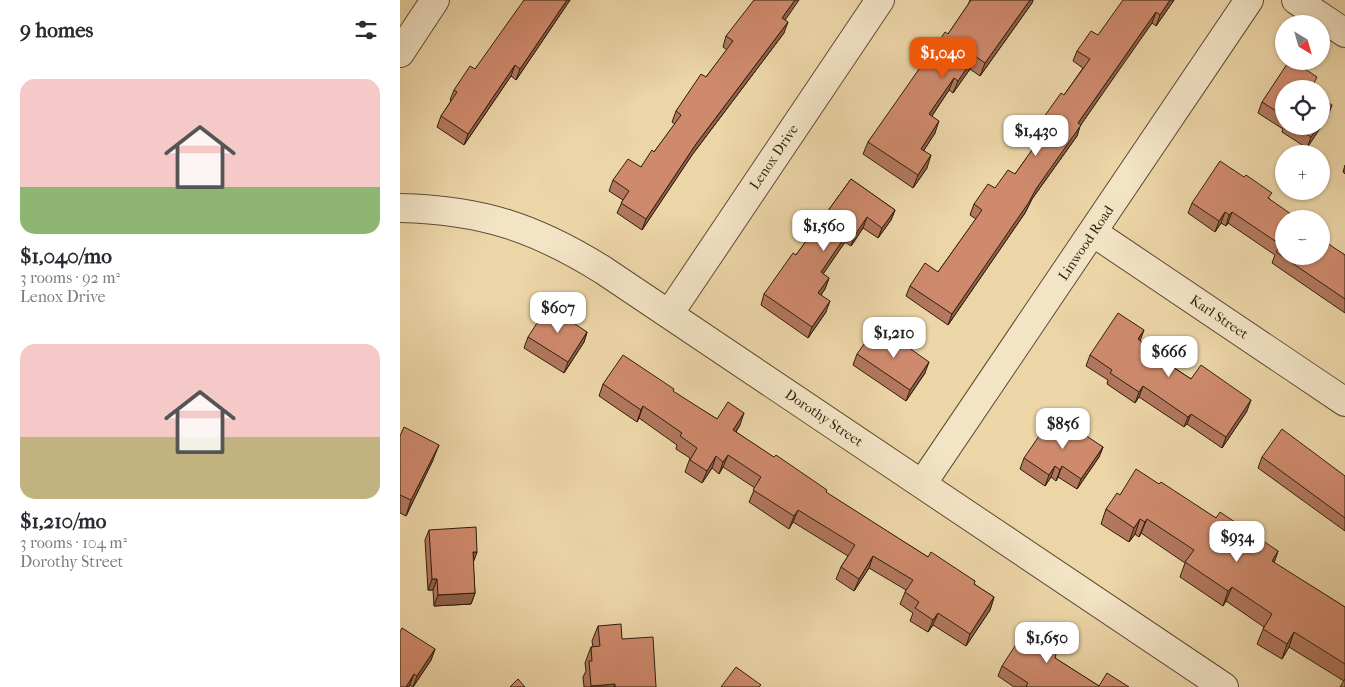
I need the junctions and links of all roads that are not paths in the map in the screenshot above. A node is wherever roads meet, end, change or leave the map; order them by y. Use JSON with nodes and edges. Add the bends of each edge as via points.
{"nodes":[{"id":1,"x":436,"y":0,"type":"edge"},
{"id":2,"x":880,"y":0,"type":"edge"},
{"id":3,"x":1249,"y":0,"type":"edge"},
{"id":4,"x":1296,"y":0,"type":"edge"},
{"id":5,"x":1345,"y":33,"type":"edge"},
{"id":6,"x":400,"y":53,"type":"edge"},
{"id":7,"x":400,"y":208,"type":"edge"},
{"id":8,"x":1094,"y":232,"type":"junction"},
{"id":9,"x":669,"y":314,"type":"junction"},
{"id":10,"x":1345,"y":402,"type":"edge"},
{"id":11,"x":922,"y":484,"type":"junction"},
{"id":12,"x":1224,"y":687,"type":"edge"}],
"edges":[{"from":1,"to":6,"type":"street"},
{"from":2,"to":9,"type":"street","name":"Lenox Drive"},
{"from":3,"to":8,"type":"street","name":"Linwood Road"},
{"from":4,"to":5,"type":"street"},
{"from":7,"to":9,"type":"street","name":"Dorothy Street","via":[[468,214],[539,234],[579,255]]},
{"from":8,"to":10,"type":"street","name":"Karl Street"},
{"from":8,"to":11,"type":"street","name":"Linwood Road"},
{"from":9,"to":11,"type":"street","name":"Dorothy Street"},
{"from":11,"to":12,"type":"street","name":"Dorothy Street"}]}
